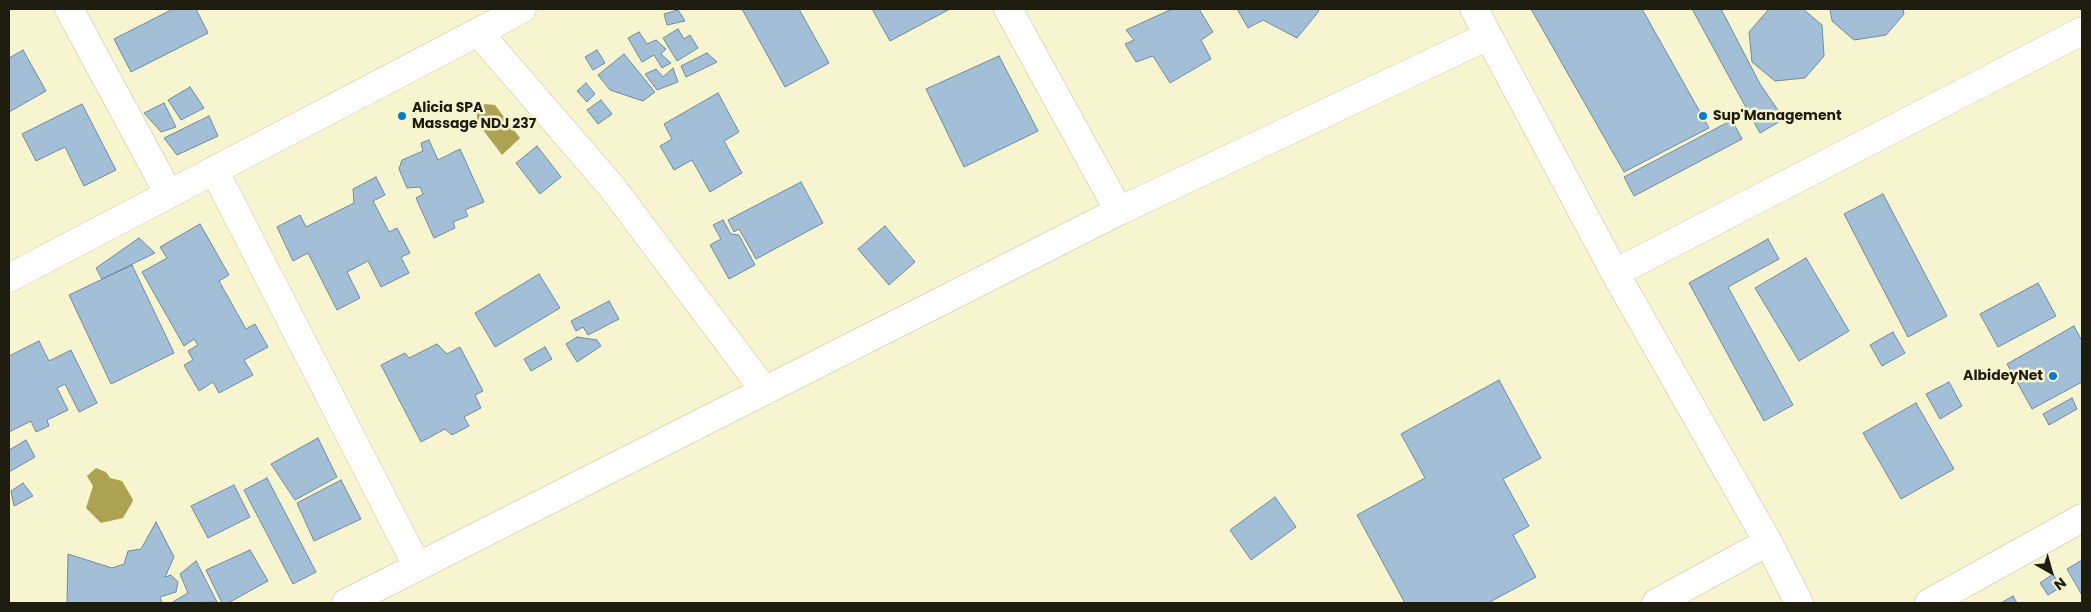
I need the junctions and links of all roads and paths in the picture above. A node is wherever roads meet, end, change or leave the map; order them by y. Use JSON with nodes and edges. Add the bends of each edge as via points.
{"nodes":[{"id":1,"x":70,"y":9,"type":"edge"},
{"id":2,"x":522,"y":9,"type":"edge"},
{"id":3,"x":1008,"y":9,"type":"edge"},
{"id":4,"x":1474,"y":9,"type":"edge"},
{"id":5,"x":2082,"y":30,"type":"edge"},
{"id":6,"x":478,"y":32,"type":"junction"},
{"id":7,"x":1488,"y":36,"type":"junction"},
{"id":8,"x":214,"y":170,"type":"junction"},
{"id":9,"x":169,"y":194,"type":"junction"},
{"id":10,"x":1119,"y":211,"type":"junction"},
{"id":11,"x":1615,"y":273,"type":"junction"},
{"id":12,"x":9,"y":278,"type":"edge"},
{"id":13,"x":765,"y":390,"type":"junction"},
{"id":14,"x":2082,"y":518,"type":"edge"},
{"id":15,"x":1768,"y":542,"type":"junction"},
{"id":16,"x":417,"y":566,"type":"junction"},
{"id":17,"x":346,"y":603,"type":"edge"},
{"id":18,"x":1656,"y":603,"type":"edge"},
{"id":19,"x":1799,"y":603,"type":"edge"},
{"id":20,"x":1929,"y":603,"type":"edge"}],
"edges":[{"from":1,"to":9,"type":"street"},
{"from":2,"to":6,"type":"street"},
{"from":3,"to":10,"type":"street"},
{"from":4,"to":7,"type":"street"},
{"from":5,"to":11,"type":"street"},
{"from":6,"to":8,"type":"street"},
{"from":6,"to":13,"type":"street","via":[[611,186]]},
{"from":7,"to":10,"type":"street"},
{"from":7,"to":11,"type":"street"},
{"from":8,"to":9,"type":"street"},
{"from":8,"to":16,"type":"street"},
{"from":9,"to":12,"type":"street"},
{"from":10,"to":13,"type":"street"},
{"from":11,"to":15,"type":"street"},
{"from":13,"to":16,"type":"street"},
{"from":14,"to":20,"type":"street"},
{"from":15,"to":18,"type":"street"},
{"from":15,"to":19,"type":"street"},
{"from":16,"to":17,"type":"street"}]}
